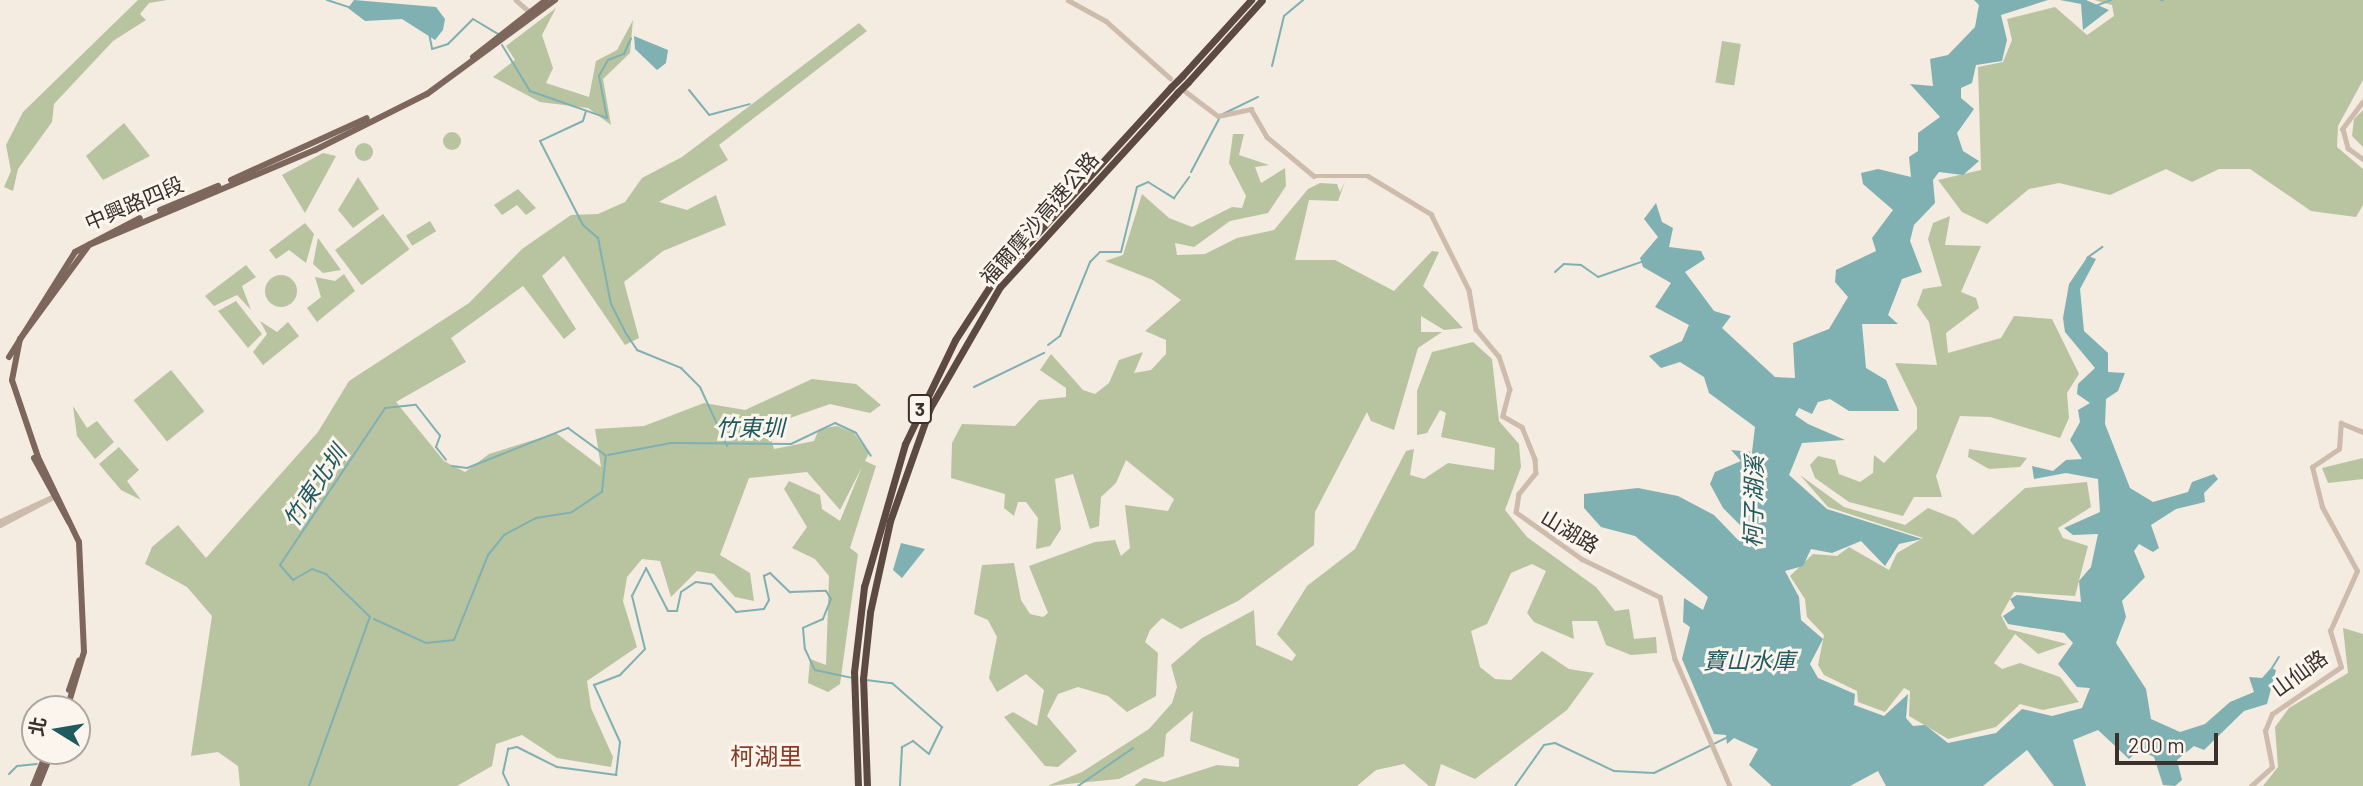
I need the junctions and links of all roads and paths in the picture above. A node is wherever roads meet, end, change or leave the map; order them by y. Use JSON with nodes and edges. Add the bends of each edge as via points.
{"nodes":[{"id":1,"x":516,"y":0,"type":"edge"},
{"id":2,"x":546,"y":0,"type":"edge"},
{"id":3,"x":555,"y":0,"type":"edge"},
{"id":4,"x":1068,"y":0,"type":"edge"},
{"id":5,"x":1251,"y":0,"type":"edge"},
{"id":6,"x":1262,"y":0,"type":"edge"},
{"id":7,"x":533,"y":15,"type":"junction"},
{"id":8,"x":1170,"y":78,"type":"dead end"},
{"id":9,"x":1185,"y":79,"type":"junction"},
{"id":10,"x":1178,"y":90,"type":"junction"},
{"id":11,"x":2363,"y":102,"type":"edge"},
{"id":12,"x":2363,"y":159,"type":"edge"},
{"id":13,"x":2363,"y":432,"type":"edge"},
{"id":14,"x":55,"y":495,"type":"junction"},
{"id":15,"x":0,"y":523,"type":"edge"},
{"id":16,"x":68,"y":695,"type":"edge"},
{"id":17,"x":70,"y":695,"type":"edge"},
{"id":18,"x":858,"y":711,"type":"junction"},
{"id":19,"x":44,"y":765,"type":"edge"},
{"id":20,"x":36,"y":786,"type":"edge"},
{"id":21,"x":859,"y":786,"type":"edge"},
{"id":22,"x":867,"y":786,"type":"edge"},
{"id":23,"x":1730,"y":786,"type":"edge"},
{"id":24,"x":2251,"y":786,"type":"edge"}],
"edges":[{"from":1,"to":7,"type":"street"},
{"from":2,"to":7,"type":"main road"},
{"from":3,"to":7,"type":"main road"},
{"from":4,"to":8,"type":"street","via":[[1107,21]]},
{"from":5,"to":9,"type":"highway","name":"福爾摩沙高速公路","number":"3"},
{"from":6,"to":9,"type":"highway","name":"福爾摩沙高速公路","number":"3"},
{"from":7,"to":14,"type":"main road","name":"中興路四段","via":[[446,79],[311,146],[103,233],[75,252],[16,336],[8,365],[26,434]]},
{"from":7,"to":17,"type":"main road","name":"中興路四段","via":[[427,94],[315,150],[89,244],[20,339],[12,380],[38,457],[79,542],[84,652]]},
{"from":9,"to":10,"type":"highway","name":"福爾摩沙高速公路","number":"3","bridge":true},
{"from":10,"to":18,"type":"highway","name":"福爾摩沙高速公路","number":"3","via":[[1039,239],[957,356],[906,467],[880,558]]},
{"from":10,"to":18,"type":"highway","name":"福爾摩沙高速公路","number":"3","via":[[1022,244],[955,340],[883,507],[856,653]]},
{"from":10,"to":23,"type":"street","name":"山湖路","via":[[1219,116],[1251,109],[1267,137],[1314,176],[1368,176],[1423,205],[1469,290],[1476,328],[1497,350],[1508,383],[1503,416],[1522,427],[1535,460],[1536,473],[1519,494],[1516,512],[1582,559],[1661,597],[1668,639]]},
{"from":11,"to":12,"type":"street","via":[[2343,129],[2348,148]]},
{"from":13,"to":24,"type":"street","name":"山仙路","via":[[2341,423],[2339,449],[2312,467],[2322,507],[2357,571],[2330,631],[2341,667],[2272,714],[2265,731],[2272,767]]},
{"from":14,"to":15,"type":"street"},
{"from":14,"to":16,"type":"main road","name":"中興路四段","via":[[75,542],[80,643]]},
{"from":18,"to":21,"type":"highway","name":"福爾摩沙高速公路","number":"3"},
{"from":18,"to":22,"type":"highway","name":"福爾摩沙高速公路","number":"3"},
{"from":19,"to":20,"type":"main road"}]}
